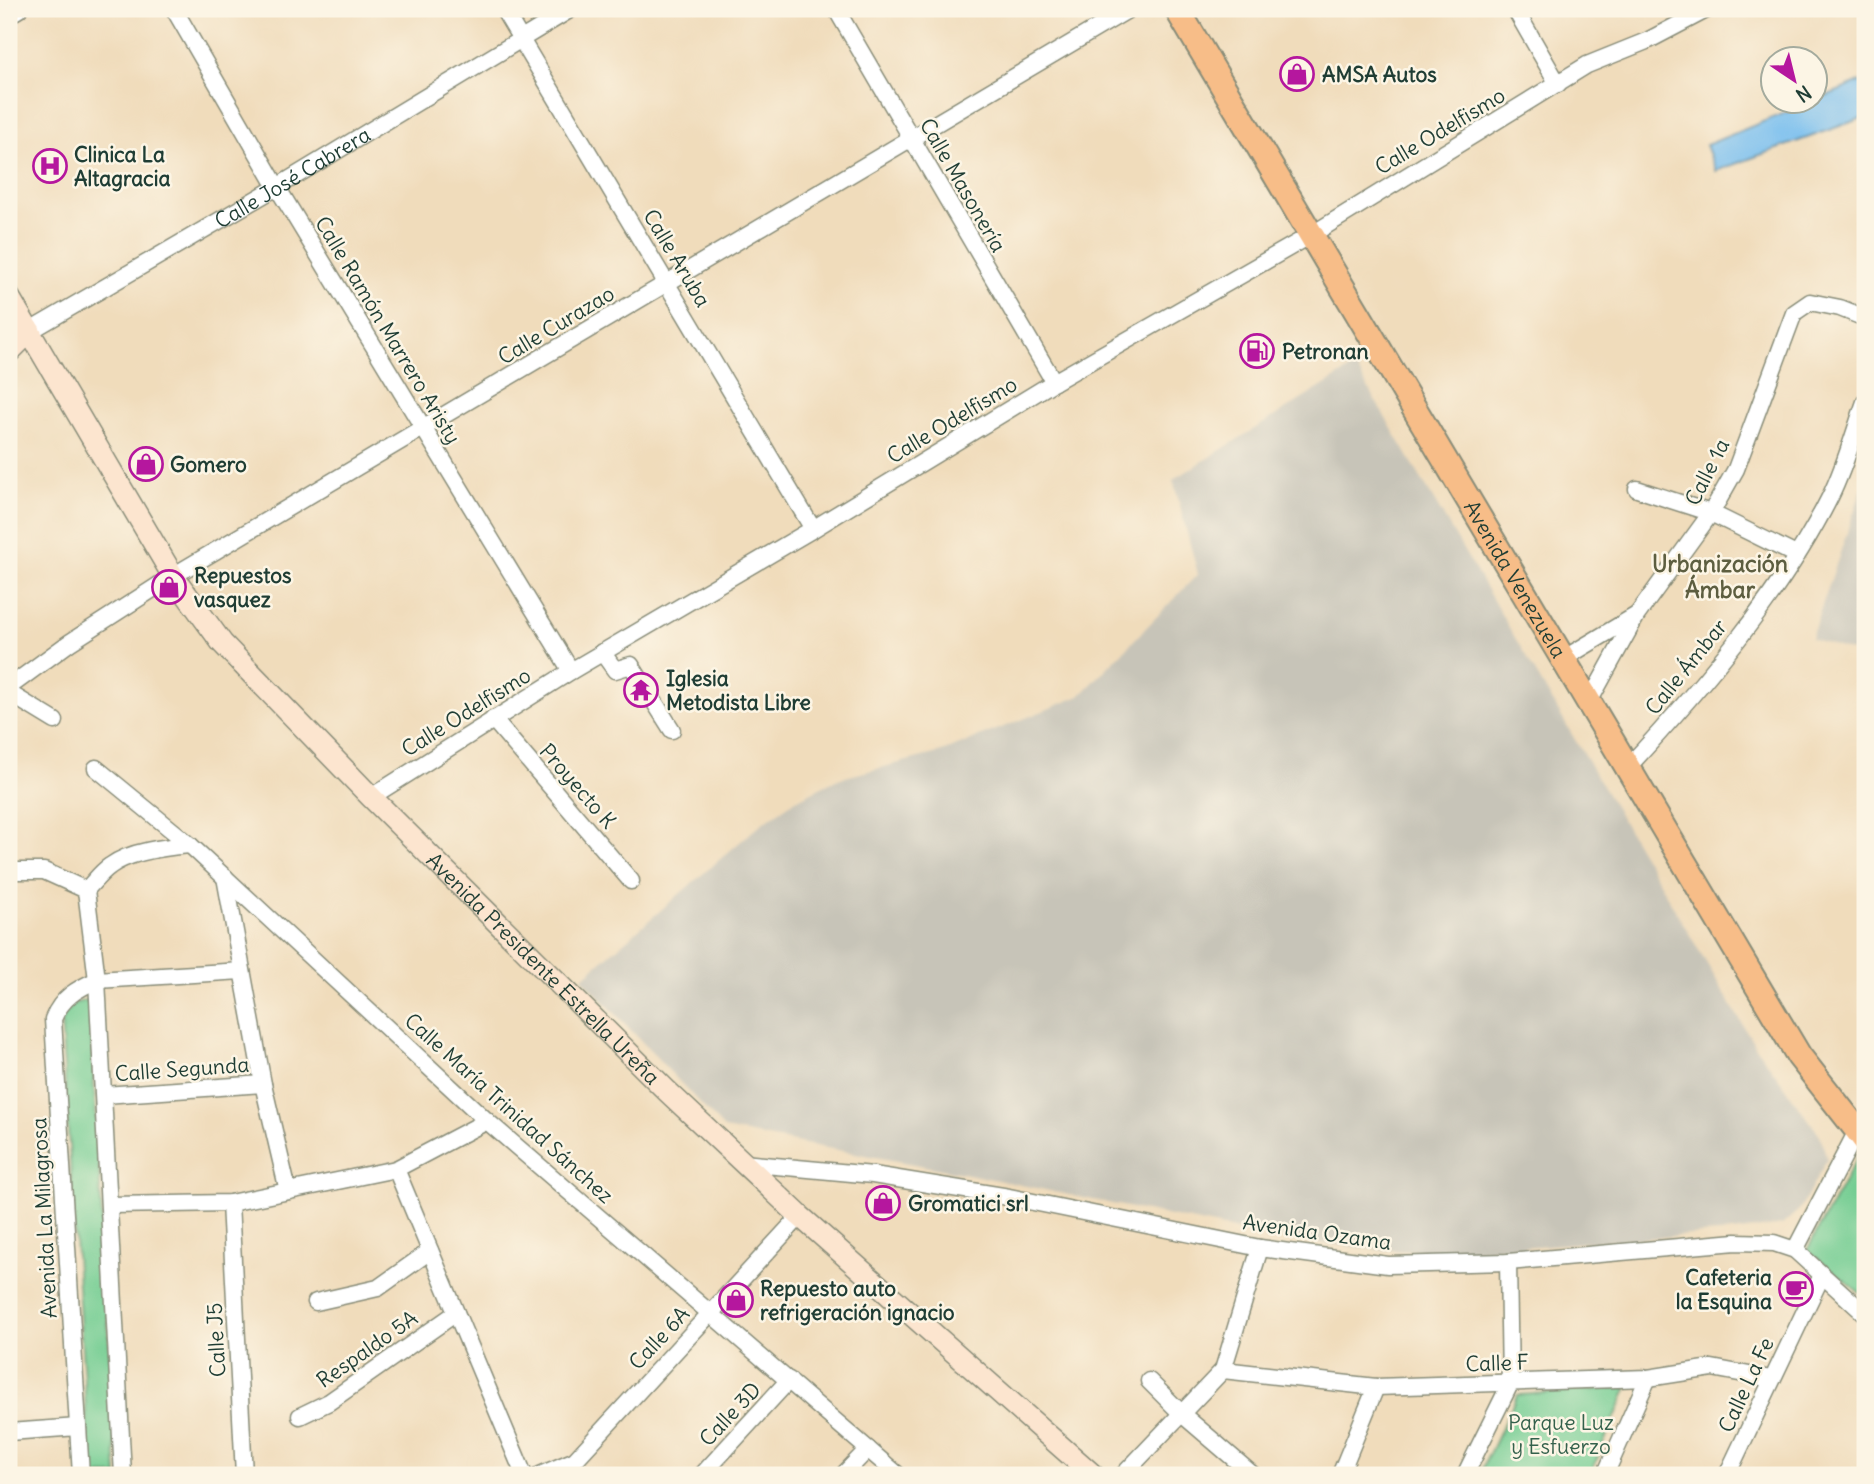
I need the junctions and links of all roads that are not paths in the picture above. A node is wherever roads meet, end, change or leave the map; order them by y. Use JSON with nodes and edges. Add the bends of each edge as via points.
{"nodes":[{"id":1,"x":19,"y":9,"type":"edge"},
{"id":2,"x":174,"y":9,"type":"edge"},
{"id":3,"x":503,"y":9,"type":"edge"},
{"id":4,"x":571,"y":9,"type":"edge"},
{"id":5,"x":836,"y":9,"type":"edge"},
{"id":6,"x":1129,"y":9,"type":"edge"},
{"id":7,"x":1177,"y":9,"type":"edge"},
{"id":8,"x":1515,"y":9,"type":"edge"},
{"id":9,"x":1708,"y":9,"type":"edge"},
{"id":10,"x":9,"y":15,"type":"edge"},
{"id":11,"x":521,"y":39,"type":"junction"},
{"id":12,"x":1558,"y":85,"type":"junction"},
{"id":13,"x":910,"y":137,"type":"junction"},
{"id":14,"x":277,"y":187,"type":"junction"},
{"id":15,"x":1311,"y":234,"type":"junction"},
{"id":16,"x":668,"y":283,"type":"junction"},
{"id":17,"x":9,"y":297,"type":"edge"},
{"id":18,"x":1865,"y":318,"type":"edge"},
{"id":19,"x":19,"y":333,"type":"edge"},
{"id":20,"x":9,"y":352,"type":"edge"},
{"id":21,"x":1054,"y":382,"type":"junction"},
{"id":22,"x":1865,"y":401,"type":"edge"},
{"id":23,"x":422,"y":429,"type":"junction"},
{"id":24,"x":1637,"y":489,"type":"dead end"},
{"id":25,"x":1711,"y":513,"type":"junction"},
{"id":26,"x":813,"y":529,"type":"junction"},
{"id":27,"x":1796,"y":555,"type":"junction"},
{"id":28,"x":173,"y":576,"type":"junction"},
{"id":29,"x":1637,"y":615,"type":"junction"},
{"id":30,"x":603,"y":652,"type":"junction"},
{"id":31,"x":1563,"y":659,"type":"junction"},
{"id":32,"x":571,"y":671,"type":"junction"},
{"id":33,"x":9,"y":687,"type":"edge"},
{"id":34,"x":9,"y":693,"type":"edge"},
{"id":35,"x":1588,"y":702,"type":"junction"},
{"id":36,"x":493,"y":719,"type":"junction"},
{"id":37,"x":55,"y":721,"type":"dead end"},
{"id":38,"x":672,"y":730,"type":"dead end"},
{"id":39,"x":96,"y":768,"type":"dead end"},
{"id":40,"x":1628,"y":768,"type":"junction"},
{"id":41,"x":371,"y":797,"type":"junction"},
{"id":42,"x":190,"y":845,"type":"junction"},
{"id":43,"x":9,"y":871,"type":"edge"},
{"id":44,"x":225,"y":877,"type":"junction"},
{"id":45,"x":631,"y":881,"type":"dead end"},
{"id":46,"x":86,"y":890,"type":"junction"},
{"id":47,"x":242,"y":971,"type":"junction"},
{"id":48,"x":97,"y":980,"type":"junction"},
{"id":49,"x":263,"y":1084,"type":"junction"},
{"id":50,"x":104,"y":1095,"type":"junction"},
{"id":51,"x":487,"y":1121,"type":"junction"},
{"id":52,"x":1861,"y":1136,"type":"edge"},
{"id":53,"x":743,"y":1163,"type":"junction"},
{"id":54,"x":396,"y":1168,"type":"junction"},
{"id":55,"x":288,"y":1191,"type":"junction"},
{"id":56,"x":230,"y":1203,"type":"junction"},
{"id":57,"x":111,"y":1205,"type":"junction"},
{"id":58,"x":800,"y":1216,"type":"junction"},
{"id":59,"x":1260,"y":1248,"type":"junction"},
{"id":60,"x":1796,"y":1250,"type":"junction"},
{"id":61,"x":430,"y":1251,"type":"junction"},
{"id":62,"x":1508,"y":1262,"type":"junction"},
{"id":63,"x":1822,"y":1275,"type":"junction"},
{"id":64,"x":316,"y":1302,"type":"dead end"},
{"id":65,"x":456,"y":1312,"type":"junction"},
{"id":66,"x":711,"y":1312,"type":"junction"},
{"id":67,"x":1865,"y":1314,"type":"edge"},
{"id":68,"x":1223,"y":1370,"type":"junction"},
{"id":69,"x":1648,"y":1378,"type":"junction"},
{"id":70,"x":1771,"y":1379,"type":"junction"},
{"id":71,"x":789,"y":1380,"type":"junction"},
{"id":72,"x":1149,"y":1381,"type":"dead end"},
{"id":73,"x":1510,"y":1384,"type":"junction"},
{"id":74,"x":1376,"y":1387,"type":"junction"},
{"id":75,"x":1183,"y":1415,"type":"junction"},
{"id":76,"x":300,"y":1416,"type":"dead end"},
{"id":77,"x":78,"y":1427,"type":"junction"},
{"id":78,"x":9,"y":1432,"type":"edge"},
{"id":79,"x":868,"y":1449,"type":"junction"},
{"id":80,"x":81,"y":1475,"type":"edge"},
{"id":81,"x":122,"y":1475,"type":"edge"},
{"id":82,"x":244,"y":1475,"type":"edge"},
{"id":83,"x":524,"y":1475,"type":"edge"},
{"id":84,"x":540,"y":1475,"type":"edge"},
{"id":85,"x":702,"y":1475,"type":"edge"},
{"id":86,"x":843,"y":1475,"type":"edge"},
{"id":87,"x":898,"y":1475,"type":"edge"},
{"id":88,"x":1093,"y":1475,"type":"edge"},
{"id":89,"x":1123,"y":1475,"type":"edge"},
{"id":90,"x":1253,"y":1475,"type":"edge"},
{"id":91,"x":1340,"y":1475,"type":"edge"},
{"id":92,"x":1465,"y":1475,"type":"edge"},
{"id":93,"x":1605,"y":1475,"type":"edge"},
{"id":94,"x":1727,"y":1475,"type":"edge"}],
"edges":[{"from":1,"to":10,"type":"street"},
{"from":2,"to":14,"type":"street","name":"Calle Ramón Marrero Aristy"},
{"from":3,"to":11,"type":"street","name":"Calle Aruba"},
{"from":4,"to":11,"type":"street","name":"Calle José Cabrera"},
{"from":5,"to":13,"type":"street","name":"Calle Masonería"},
{"from":6,"to":13,"type":"street","name":"Calle Curazao"},
{"from":7,"to":15,"type":"main road","name":"Avenida Venezuela"},
{"from":8,"to":12,"type":"street"},
{"from":9,"to":12,"type":"street","name":"Calle Odelfismo","via":[[1587,65]]},
{"from":11,"to":14,"type":"street","name":"Calle José Cabrera"},
{"from":11,"to":16,"type":"street","name":"Calle Aruba"},
{"from":12,"to":15,"type":"street","name":"Calle Odelfismo"},
{"from":13,"to":16,"type":"street","name":"Calle Curazao"},
{"from":13,"to":21,"type":"street","name":"Calle Masonería"},
{"from":14,"to":19,"type":"street","name":"Calle José Cabrera"},
{"from":14,"to":23,"type":"street","name":"Calle Ramón Marrero Aristy"},
{"from":15,"to":21,"type":"street","name":"Calle Odelfismo"},
{"from":15,"to":31,"type":"main road","name":"Avenida Venezuela"},
{"from":16,"to":23,"type":"street","name":"Calle Curazao"},
{"from":16,"to":26,"type":"street","name":"Calle Aruba"},
{"from":17,"to":19,"type":"main road","name":"Avenida Presidente Estrella Ureña"},
{"from":18,"to":25,"type":"street","name":"Calle 1a","via":[[1810,302],[1794,313],[1736,469]]},
{"from":19,"to":20,"type":"main road"},
{"from":19,"to":28,"type":"main road","name":"Avenida Presidente Estrella Ureña","via":[[66,398]]},
{"from":21,"to":26,"type":"street","name":"Calle Odelfismo"},
{"from":22,"to":27,"type":"street","name":"Calle Ámbar","via":[[1830,496]]},
{"from":23,"to":28,"type":"street","name":"Calle Curazao"},
{"from":23,"to":32,"type":"street","name":"Calle Ramón Marrero Aristy"},
{"from":24,"to":25,"type":"street"},
{"from":25,"to":27,"type":"street"},
{"from":25,"to":29,"type":"street","name":"Calle 1a"},
{"from":26,"to":30,"type":"street","name":"Calle Odelfismo"},
{"from":27,"to":40,"type":"street","name":"Calle Ámbar","via":[[1681,710]]},
{"from":28,"to":33,"type":"street","name":"Calle Curazao"},
{"from":28,"to":41,"type":"main road","name":"Avenida Presidente Estrella Ureña","via":[[222,643]]},
{"from":29,"to":31,"type":"street"},
{"from":29,"to":35,"type":"street","name":"Calle 1a"},
{"from":30,"to":32,"type":"street","name":"Calle Odelfismo"},
{"from":30,"to":38,"type":"street","via":[[615,670],[631,665]]},
{"from":31,"to":35,"type":"main road","name":"Avenida Venezuela"},
{"from":32,"to":36,"type":"street","name":"Calle Odelfismo"},
{"from":34,"to":37,"type":"street"},
{"from":35,"to":40,"type":"main road","name":"Avenida Venezuela"},
{"from":36,"to":41,"type":"street","name":"Calle Odelfismo"},
{"from":36,"to":45,"type":"street","name":"Proyecto K"},
{"from":39,"to":42,"type":"street","name":"Calle María Trinidad Sánchez"},
{"from":40,"to":52,"type":"main road","name":"Avenida Venezuela","via":[[1799,1056]]},
{"from":41,"to":53,"type":"main road","name":"Avenida Presidente Estrella Ureña"},
{"from":42,"to":44,"type":"street","name":"Calle María Trinidad Sánchez"},
{"from":42,"to":46,"type":"street","via":[[123,859]]},
{"from":43,"to":46,"type":"street","via":[[44,871]]},
{"from":44,"to":47,"type":"street"},
{"from":44,"to":51,"type":"street","name":"Calle María Trinidad Sánchez"},
{"from":46,"to":48,"type":"street"},
{"from":47,"to":48,"type":"street"},
{"from":47,"to":49,"type":"street"},
{"from":48,"to":50,"type":"street"},
{"from":48,"to":77,"type":"street","name":"Avenida La Milagrosa","via":[[65,999],[53,1019]]},
{"from":49,"to":50,"type":"street","name":"Calle Segunda"},
{"from":49,"to":55,"type":"street"},
{"from":50,"to":57,"type":"street"},
{"from":51,"to":54,"type":"street"},
{"from":51,"to":66,"type":"street","name":"Calle María Trinidad Sánchez"},
{"from":52,"to":60,"type":"street"},
{"from":53,"to":58,"type":"main road","name":"Avenida Presidente Estrella Ureña"},
{"from":53,"to":59,"type":"street","name":"Avenida Ozama","via":[[873,1175],[995,1195]]},
{"from":54,"to":55,"type":"street"},
{"from":54,"to":61,"type":"street"},
{"from":55,"to":56,"type":"street"},
{"from":56,"to":57,"type":"street"},
{"from":56,"to":82,"type":"street","name":"Calle J5"},
{"from":57,"to":81,"type":"street"},
{"from":58,"to":66,"type":"street","name":"Calle 6A"},
{"from":58,"to":88,"type":"main road","name":"Avenida Presidente Estrella Ureña"},
{"from":59,"to":62,"type":"street","name":"Avenida Ozama","via":[[1388,1265]]},
{"from":59,"to":68,"type":"street"},
{"from":60,"to":62,"type":"street","name":"Avenida Ozama","via":[[1774,1243],[1736,1242]]},
{"from":60,"to":63,"type":"street"},
{"from":61,"to":64,"type":"street","via":[[378,1288]]},
{"from":61,"to":65,"type":"street"},
{"from":62,"to":73,"type":"street"},
{"from":63,"to":67,"type":"street"},
{"from":63,"to":70,"type":"street","name":"Calle La Fe"},
{"from":65,"to":76,"type":"street","name":"Respaldo 5A","via":[[329,1402]]},
{"from":65,"to":83,"type":"street"},
{"from":66,"to":71,"type":"street","name":"Calle María Trinidad Sánchez"},
{"from":66,"to":84,"type":"street","name":"Calle 6A","via":[[575,1461]]},
{"from":68,"to":74,"type":"street","name":"Calle F"},
{"from":68,"to":75,"type":"street"},
{"from":69,"to":70,"type":"street","name":"Calle F","via":[[1712,1368]]},
{"from":69,"to":73,"type":"street","name":"Calle F"},
{"from":69,"to":93,"type":"street"},
{"from":70,"to":94,"type":"street","name":"Calle La Fe"},
{"from":71,"to":79,"type":"street","name":"Calle María Trinidad Sánchez"},
{"from":71,"to":85,"type":"street","name":"Calle 3D"},
{"from":72,"to":75,"type":"street"},
{"from":73,"to":74,"type":"street","name":"Calle F"},
{"from":73,"to":92,"type":"street"},
{"from":74,"to":91,"type":"street"},
{"from":75,"to":89,"type":"street"},
{"from":75,"to":90,"type":"street"},
{"from":77,"to":78,"type":"street"},
{"from":77,"to":80,"type":"street","name":"Avenida La Milagrosa"},
{"from":79,"to":86,"type":"street"},
{"from":79,"to":87,"type":"street","name":"Calle María Trinidad Sánchez"}]}
